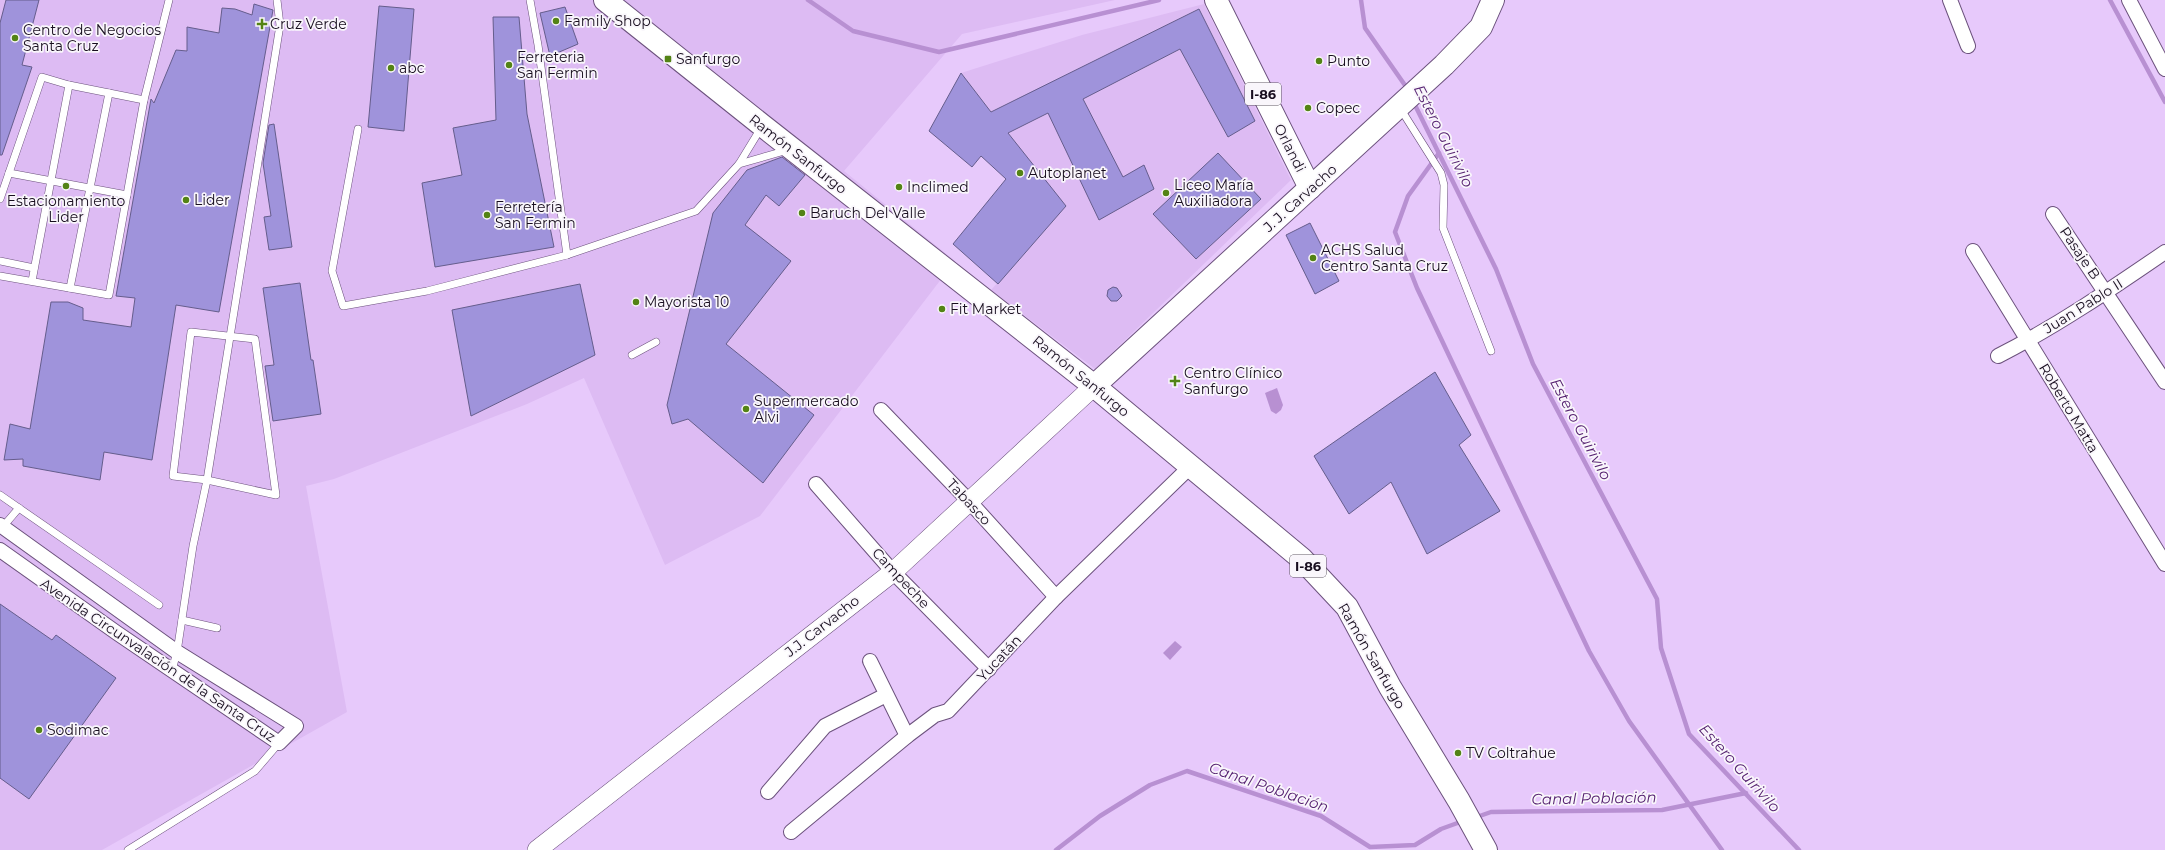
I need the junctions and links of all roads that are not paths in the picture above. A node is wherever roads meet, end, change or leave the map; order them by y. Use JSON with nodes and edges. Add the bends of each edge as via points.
{"nodes":[{"id":1,"x":169,"y":0,"type":"edge"},
{"id":2,"x":277,"y":0,"type":"edge"},
{"id":3,"x":530,"y":0,"type":"edge"},
{"id":4,"x":605,"y":0,"type":"edge"},
{"id":5,"x":1216,"y":0,"type":"edge"},
{"id":6,"x":1492,"y":0,"type":"edge"},
{"id":7,"x":1950,"y":0,"type":"edge"},
{"id":8,"x":2129,"y":0,"type":"edge"},
{"id":9,"x":1968,"y":46,"type":"dead end"},
{"id":10,"x":2165,"y":69,"type":"edge"},
{"id":11,"x":69,"y":85,"type":"junction"},
{"id":12,"x":109,"y":93,"type":"junction"},
{"id":13,"x":144,"y":100,"type":"junction"},
{"id":14,"x":1402,"y":105,"type":"junction"},
{"id":15,"x":762,"y":126,"type":"junction"},
{"id":16,"x":358,"y":129,"type":"dead end"},
{"id":17,"x":792,"y":149,"type":"junction"},
{"id":18,"x":740,"y":164,"type":"junction"},
{"id":19,"x":9,"y":173,"type":"junction"},
{"id":20,"x":51,"y":181,"type":"junction"},
{"id":21,"x":90,"y":188,"type":"junction"},
{"id":22,"x":1310,"y":188,"type":"junction"},
{"id":23,"x":127,"y":194,"type":"junction"},
{"id":24,"x":0,"y":199,"type":"edge"},
{"id":25,"x":2053,"y":214,"type":"dead end"},
{"id":26,"x":1973,"y":251,"type":"dead end"},
{"id":27,"x":2165,"y":252,"type":"edge"},
{"id":28,"x":567,"y":254,"type":"junction"},
{"id":29,"x":0,"y":261,"type":"edge"},
{"id":30,"x":34,"y":268,"type":"junction"},
{"id":31,"x":0,"y":276,"type":"edge"},
{"id":32,"x":32,"y":281,"type":"junction"},
{"id":33,"x":70,"y":288,"type":"junction"},
{"id":34,"x":2107,"y":292,"type":"junction"},
{"id":35,"x":230,"y":336,"type":"junction"},
{"id":36,"x":2028,"y":340,"type":"junction"},
{"id":37,"x":656,"y":342,"type":"dead end"},
{"id":38,"x":1491,"y":351,"type":"dead end"},
{"id":39,"x":632,"y":355,"type":"dead end"},
{"id":40,"x":1998,"y":356,"type":"dead end"},
{"id":41,"x":2165,"y":382,"type":"edge"},
{"id":42,"x":1094,"y":386,"type":"junction"},
{"id":43,"x":881,"y":410,"type":"dead end"},
{"id":44,"x":1192,"y":465,"type":"junction"},
{"id":45,"x":207,"y":480,"type":"junction"},
{"id":46,"x":816,"y":484,"type":"dead end"},
{"id":47,"x":0,"y":495,"type":"edge"},
{"id":48,"x":969,"y":502,"type":"junction"},
{"id":49,"x":19,"y":508,"type":"junction"},
{"id":50,"x":1,"y":527,"type":"edge"},
{"id":51,"x":0,"y":550,"type":"edge"},
{"id":52,"x":2165,"y":564,"type":"edge"},
{"id":53,"x":893,"y":572,"type":"junction"},
{"id":54,"x":1056,"y":596,"type":"junction"},
{"id":55,"x":159,"y":606,"type":"dead end"},
{"id":56,"x":182,"y":620,"type":"junction"},
{"id":57,"x":217,"y":628,"type":"dead end"},
{"id":58,"x":177,"y":652,"type":"junction"},
{"id":59,"x":870,"y":661,"type":"dead end"},
{"id":60,"x":989,"y":669,"type":"junction"},
{"id":61,"x":172,"y":670,"type":"junction"},
{"id":62,"x":886,"y":695,"type":"junction"},
{"id":63,"x":907,"y":736,"type":"junction"},
{"id":64,"x":280,"y":743,"type":"junction"},
{"id":65,"x":768,"y":792,"type":"dead end"},
{"id":66,"x":791,"y":832,"type":"dead end"},
{"id":67,"x":128,"y":850,"type":"edge"},
{"id":68,"x":537,"y":850,"type":"edge"},
{"id":69,"x":1486,"y":850,"type":"edge"}],
"edges":[{"from":1,"to":13,"type":"lane"},
{"from":2,"to":35,"type":"lane","via":[[280,25]]},
{"from":3,"to":28,"type":"lane"},
{"from":4,"to":15,"type":"main road","name":"Ramón Sanfurgo"},
{"from":5,"to":22,"type":"main road","name":"Orlandi","number":"I-86"},
{"from":6,"to":14,"type":"main road","name":"J. J. Carvacho","via":[[1481,26]]},
{"from":7,"to":9,"type":"street"},
{"from":8,"to":10,"type":"street"},
{"from":11,"to":12,"type":"lane"},
{"from":11,"to":19,"type":"lane","via":[[42,77]]},
{"from":11,"to":20,"type":"lane"},
{"from":12,"to":13,"type":"lane"},
{"from":12,"to":21,"type":"lane"},
{"from":13,"to":23,"type":"lane"},
{"from":14,"to":22,"type":"main road","name":"J. J. Carvacho"},
{"from":14,"to":38,"type":"lane","via":[[1441,173],[1444,185],[1443,228]]},
{"from":15,"to":17,"type":"main road","name":"Ramón Sanfurgo"},
{"from":15,"to":18,"type":"lane"},
{"from":16,"to":28,"type":"lane","via":[[332,271],[343,306],[427,291]]},
{"from":17,"to":18,"type":"lane"},
{"from":17,"to":42,"type":"main road","name":"Ramón Sanfurgo"},
{"from":18,"to":28,"type":"lane","via":[[696,211]]},
{"from":19,"to":20,"type":"lane"},
{"from":19,"to":24,"type":"lane"},
{"from":20,"to":21,"type":"lane"},
{"from":20,"to":30,"type":"lane"},
{"from":21,"to":23,"type":"lane"},
{"from":21,"to":33,"type":"lane"},
{"from":22,"to":42,"type":"main road","name":"J. J. Carvacho"},
{"from":23,"to":33,"type":"lane","via":[[109,295]]},
{"from":25,"to":34,"type":"street","name":"Pasaje B"},
{"from":26,"to":36,"type":"street","name":"Roberto Matta"},
{"from":27,"to":34,"type":"street","name":"Juan Pablo II"},
{"from":29,"to":30,"type":"lane"},
{"from":30,"to":32,"type":"lane"},
{"from":31,"to":32,"type":"lane"},
{"from":32,"to":33,"type":"lane"},
{"from":34,"to":36,"type":"street","name":"Juan Pablo II"},
{"from":34,"to":41,"type":"street","name":"Pasaje B"},
{"from":35,"to":45,"type":"lane"},
{"from":35,"to":45,"type":"lane","via":[[191,332],[173,476]]},
{"from":35,"to":45,"type":"lane","via":[[255,338],[276,495]]},
{"from":36,"to":40,"type":"street","name":"Juan Pablo II"},
{"from":36,"to":52,"type":"street","name":"Roberto Matta"},
{"from":37,"to":39,"type":"lane"},
{"from":42,"to":44,"type":"main road","name":"Ramón Sanfurgo","number":"I-86"},
{"from":42,"to":48,"type":"main road","name":"J.J. Carvacho"},
{"from":43,"to":48,"type":"street","name":"Tabasco"},
{"from":44,"to":54,"type":"street","name":"Yucatán"},
{"from":44,"to":69,"type":"main road","name":"Ramón Sanfurgo","number":"I-86","via":[[1302,559],[1346,607]]},
{"from":45,"to":56,"type":"lane","via":[[193,546]]},
{"from":46,"to":53,"type":"street","name":"Campeche"},
{"from":47,"to":49,"type":"lane"},
{"from":48,"to":53,"type":"main road","name":"J.J. Carvacho"},
{"from":48,"to":54,"type":"street","name":"Tabasco"},
{"from":49,"to":50,"type":"lane"},
{"from":49,"to":55,"type":"lane"},
{"from":50,"to":58,"type":"street","name":"Avenida Circunvalación de la Santa Cruz"},
{"from":51,"to":61,"type":"street","name":"Avenida Circunvalación de la Santa Cruz"},
{"from":53,"to":60,"type":"street","name":"Campeche"},
{"from":53,"to":68,"type":"main road","name":"J.J. Carvacho"},
{"from":54,"to":60,"type":"street","name":"Yucatán"},
{"from":56,"to":57,"type":"lane"},
{"from":56,"to":58,"type":"lane"},
{"from":58,"to":61,"type":"lane"},
{"from":58,"to":64,"type":"street","name":"Avenida Circunvalación de la Santa Cruz","via":[[296,726]]},
{"from":59,"to":62,"type":"street"},
{"from":60,"to":63,"type":"street","name":"Yucatán","via":[[948,711],[935,715]]},
{"from":61,"to":64,"type":"street","name":"Avenida Circunvalación de la Santa Cruz"},
{"from":62,"to":63,"type":"street"},
{"from":62,"to":65,"type":"street","via":[[825,726]]},
{"from":63,"to":66,"type":"street","name":"Yucatán"},
{"from":64,"to":67,"type":"lane","via":[[255,771]]}]}
